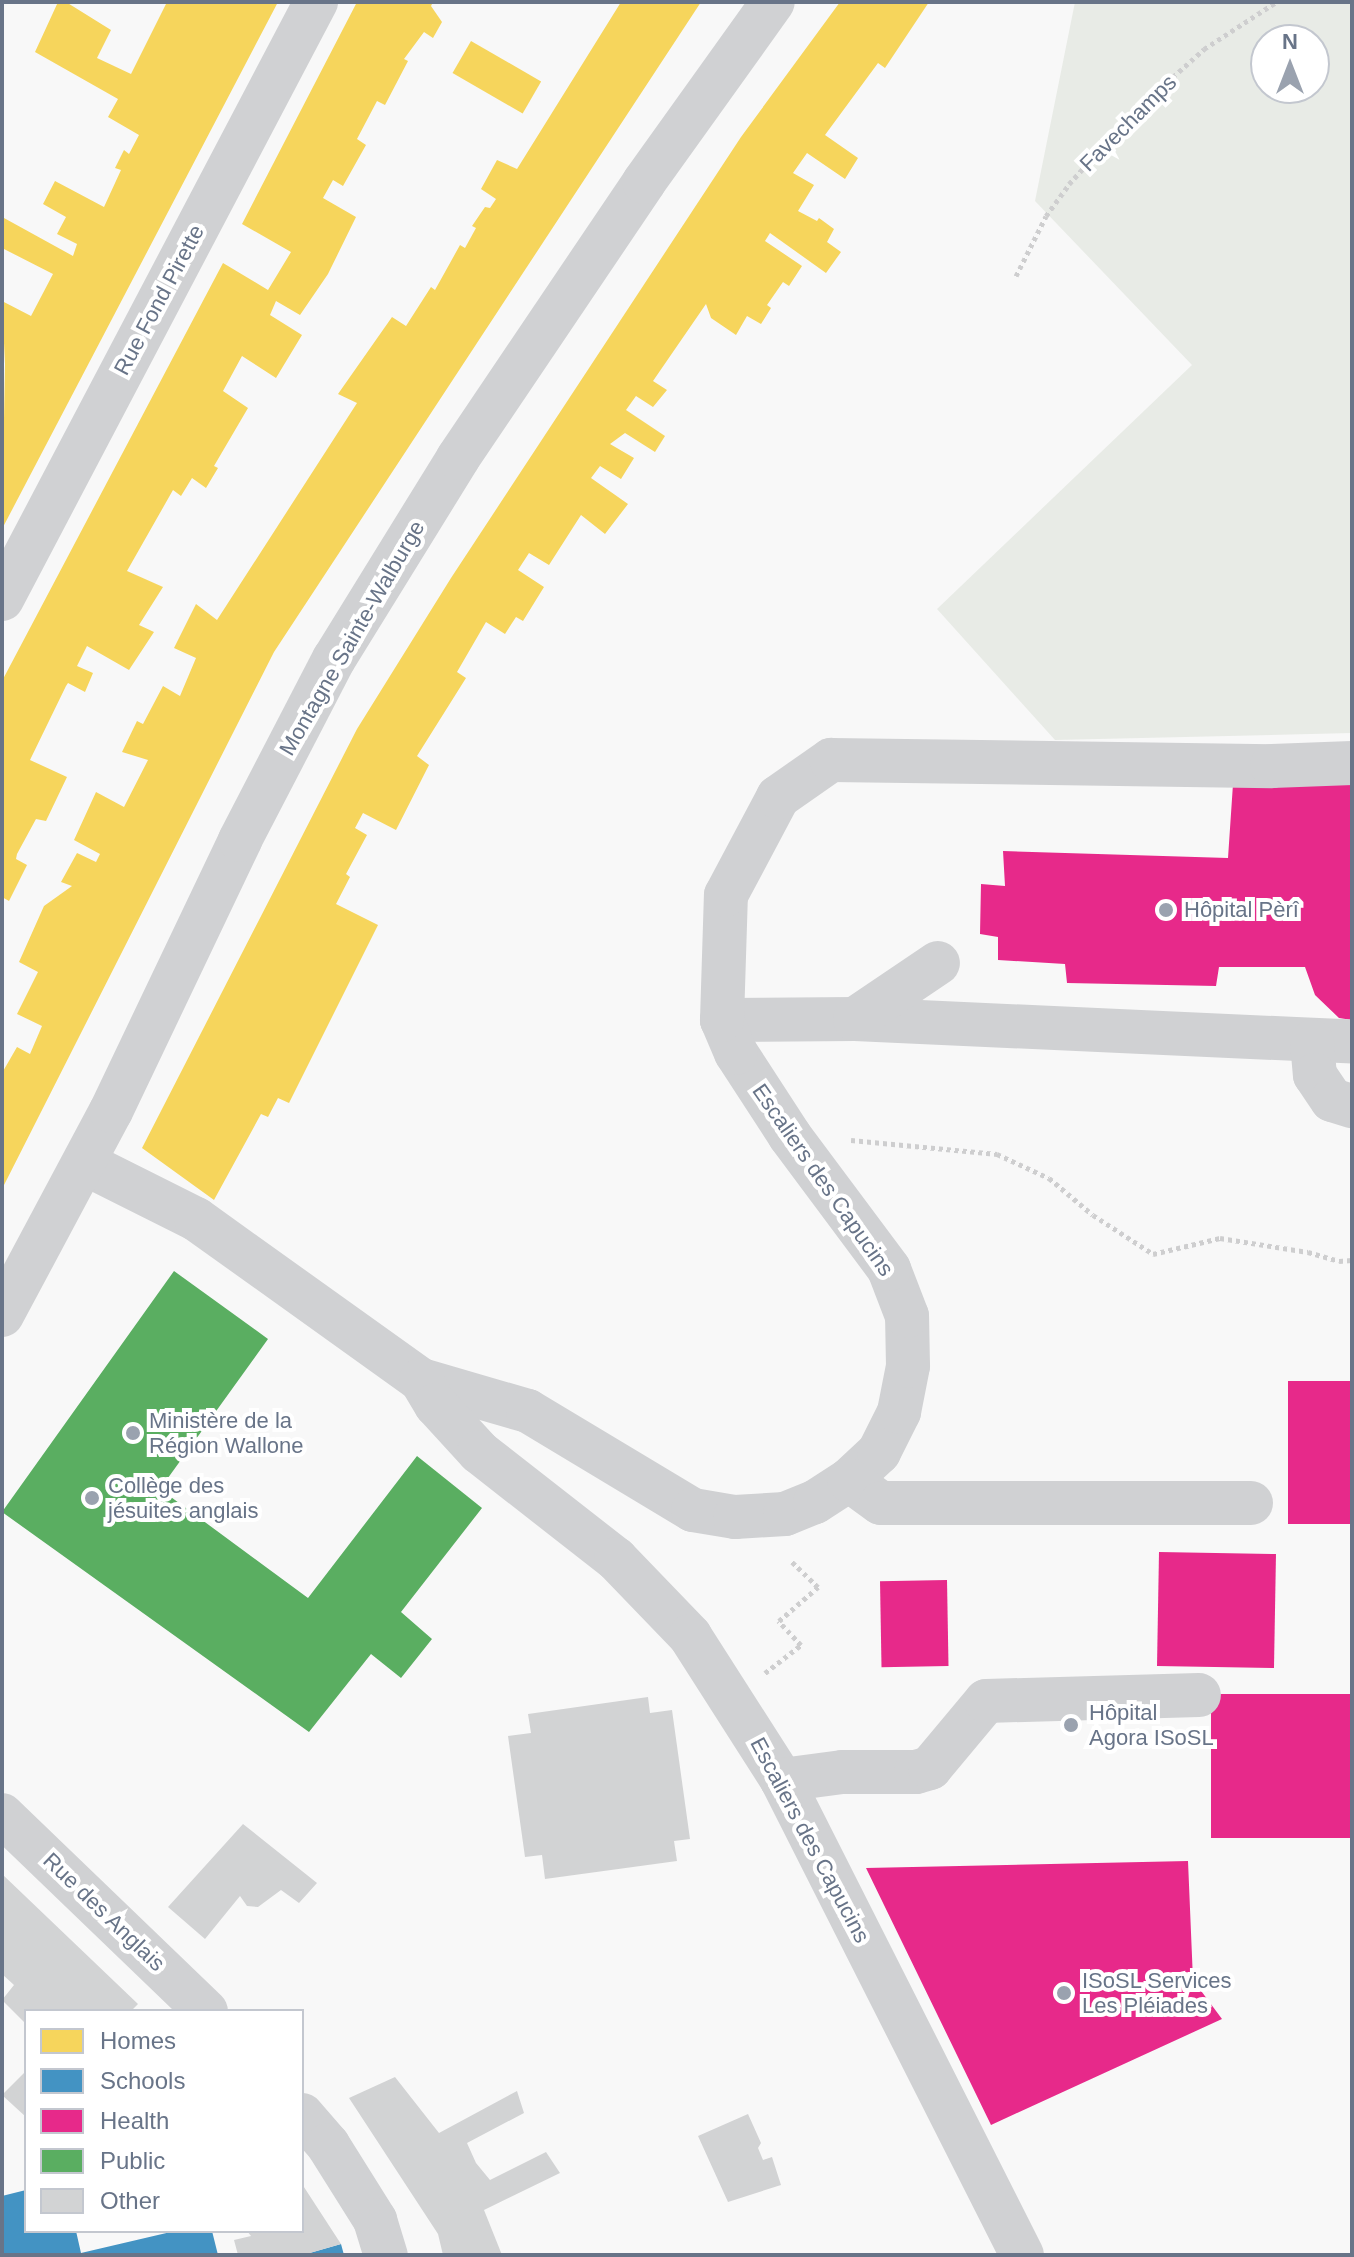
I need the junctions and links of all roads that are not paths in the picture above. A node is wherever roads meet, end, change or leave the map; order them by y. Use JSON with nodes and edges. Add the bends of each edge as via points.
{"nodes":[{"id":1,"x":316,"y":2,"type":"edge"},
{"id":2,"x":773,"y":2,"type":"edge"},
{"id":3,"x":2,"y":599,"type":"edge"},
{"id":4,"x":1352,"y":763,"type":"edge"},
{"id":5,"x":938,"y":963,"type":"dead end"},
{"id":6,"x":855,"y":1019,"type":"junction"},
{"id":7,"x":722,"y":1020,"type":"junction"},
{"id":8,"x":1332,"y":1042,"type":"edge"},
{"id":9,"x":1352,"y":1106,"type":"edge"},
{"id":10,"x":84,"y":1163,"type":"junction"},
{"id":11,"x":2,"y":1315,"type":"edge"},
{"id":12,"x":421,"y":1380,"type":"junction"},
{"id":13,"x":849,"y":1480,"type":"junction"},
{"id":14,"x":1251,"y":1503,"type":"dead end"},
{"id":15,"x":1199,"y":1695,"type":"dead end"},
{"id":16,"x":782,"y":1780,"type":"junction"},
{"id":17,"x":2,"y":1815,"type":"edge"},
{"id":18,"x":204,"y":2009,"type":"edge"},
{"id":19,"x":304,"y":2117,"type":"edge"},
{"id":20,"x":386,"y":2255,"type":"edge"},
{"id":21,"x":1022,"y":2255,"type":"edge"}],
"edges":[{"from":1,"to":3,"type":"street","name":"Rue Fond Pirette"},
{"from":2,"to":10,"type":"street","name":"Montagne Sainte-Walburge","via":[[467,445],[334,659]]},
{"from":4,"to":7,"type":"street","via":[[831,760],[778,797],[726,895]]},
{"from":5,"to":6,"type":"street"},
{"from":6,"to":7,"type":"street"},
{"from":6,"to":8,"type":"street"},
{"from":7,"to":13,"type":"street","name":"Escaliers des Capucins","via":[[736,1053],[790,1136],[889,1269],[907,1316],[908,1366],[899,1412],[879,1452]]},
{"from":8,"to":9,"type":"street","via":[[1315,1075],[1332,1100]]},
{"from":10,"to":11,"type":"street","name":"Montagne Sainte-Walburge"},
{"from":10,"to":12,"type":"street","name":"Escaliers des Capucins","via":[[196,1219]]},
{"from":12,"to":13,"type":"street","name":"Escaliers des Capucins","via":[[528,1411],[693,1510],[735,1517],[785,1514]]},
{"from":12,"to":16,"type":"street","name":"Escaliers des Capucins","via":[[436,1405],[479,1452],[616,1559],[690,1636]]},
{"from":13,"to":14,"type":"street","via":[[881,1503]]},
{"from":15,"to":16,"type":"street","via":[[986,1701],[930,1768]]},
{"from":16,"to":21,"type":"street","name":"Escaliers des Capucins"},
{"from":17,"to":18,"type":"street","name":"Rue des Anglais"},
{"from":19,"to":20,"type":"street","via":[[375,2220]]}]}
